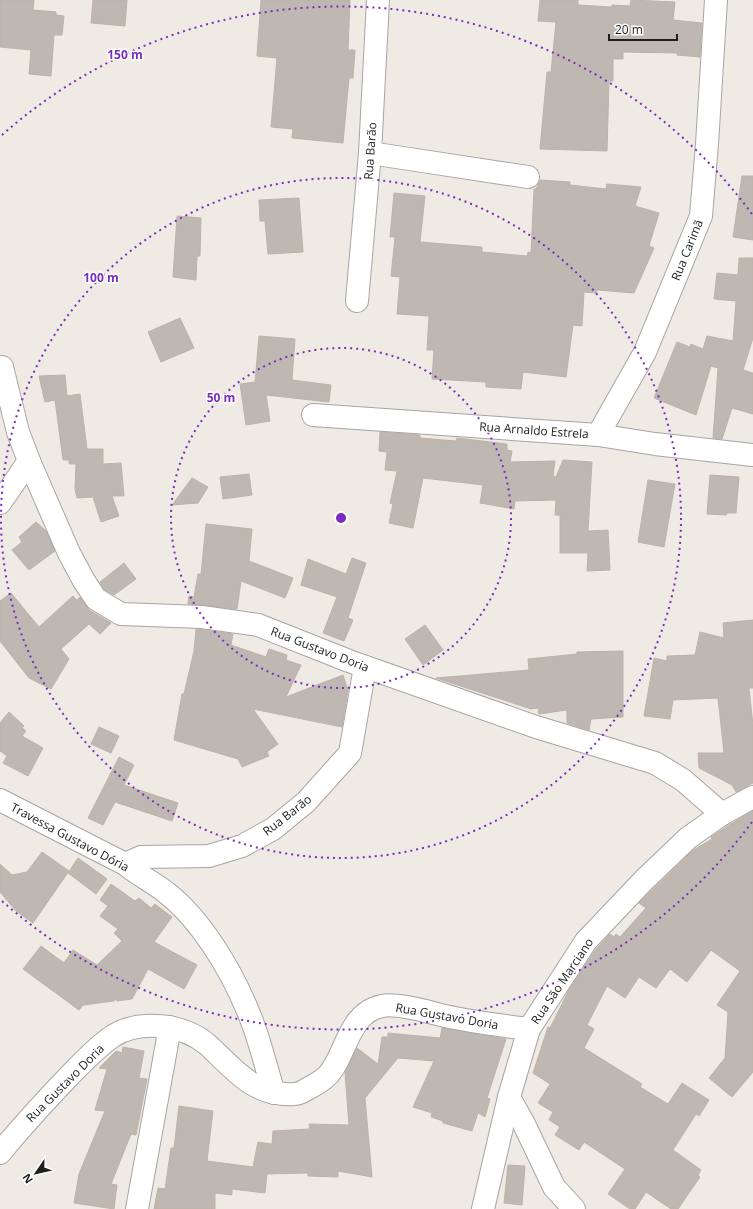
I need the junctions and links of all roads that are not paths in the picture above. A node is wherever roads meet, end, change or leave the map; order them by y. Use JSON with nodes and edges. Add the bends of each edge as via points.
{"nodes":[{"id":1,"x":378,"y":0,"type":"edge"},
{"id":2,"x":716,"y":0,"type":"edge"},
{"id":3,"x":370,"y":153,"type":"junction"},
{"id":4,"x":528,"y":177,"type":"dead end"},
{"id":5,"x":357,"y":302,"type":"dead end"},
{"id":6,"x":2,"y":367,"type":"dead end"},
{"id":7,"x":313,"y":415,"type":"dead end"},
{"id":8,"x":598,"y":435,"type":"junction"},
{"id":9,"x":753,"y":455,"type":"edge"},
{"id":10,"x":28,"y":461,"type":"junction"},
{"id":11,"x":0,"y":503,"type":"edge"},
{"id":12,"x":365,"y":667,"type":"junction"},
{"id":13,"x":753,"y":797,"type":"edge"},
{"id":14,"x":0,"y":800,"type":"edge"},
{"id":15,"x":722,"y":814,"type":"junction"},
{"id":16,"x":126,"y":864,"type":"junction"},
{"id":17,"x":170,"y":1027,"type":"junction"},
{"id":18,"x":529,"y":1029,"type":"junction"},
{"id":19,"x":274,"y":1093,"type":"junction"},
{"id":20,"x":509,"y":1097,"type":"junction"},
{"id":21,"x":0,"y":1153,"type":"edge"},
{"id":22,"x":137,"y":1209,"type":"edge"},
{"id":23,"x":483,"y":1209,"type":"edge"},
{"id":24,"x":574,"y":1209,"type":"edge"}],
"edges":[{"from":1,"to":3,"type":"street","name":"Rua Barão"},
{"from":2,"to":8,"type":"street","name":"Rua Carimã","via":[[701,216],[645,352]]},
{"from":3,"to":4,"type":"street"},
{"from":3,"to":5,"type":"street","name":"Rua Barão"},
{"from":6,"to":10,"type":"street","name":"Rua Gustavo Doria"},
{"from":7,"to":8,"type":"street","name":"Rua Arnaldo Estrela"},
{"from":8,"to":9,"type":"street","name":"Rua Arnaldo Estrela"},
{"from":10,"to":11,"type":"street"},
{"from":10,"to":12,"type":"street","name":"Rua Gustavo Doria","via":[[69,553],[96,599],[121,614],[202,617],[258,625]]},
{"from":12,"to":15,"type":"street","name":"Rua Gustavo Doria","via":[[536,727],[655,763],[683,780]]},
{"from":12,"to":16,"type":"street","name":"Rua Barão","via":[[350,753],[306,802],[274,829],[242,846],[209,856],[141,857]]},
{"from":13,"to":15,"type":"street","name":"Rua São Marciano"},
{"from":14,"to":16,"type":"street","name":"Travessa Gustavo Dória"},
{"from":15,"to":18,"type":"street","name":"Rua São Marciano","via":[[682,843],[586,941]]},
{"from":16,"to":19,"type":"street","name":"Travessa Gustavo Dória","via":[[139,876],[168,893],[201,927],[222,960],[247,1009]]},
{"from":17,"to":19,"type":"street","name":"Rua Gustavo Doria","via":[[196,1037],[237,1074],[255,1086]]},
{"from":17,"to":21,"type":"street","name":"Rua Gustavo Doria","via":[[138,1027],[114,1035],[90,1054],[42,1103]]},
{"from":17,"to":22,"type":"street"},
{"from":18,"to":19,"type":"street","name":"Rua Gustavo Doria","via":[[382,1005],[369,1011],[356,1022],[332,1071],[317,1084],[296,1094]]},
{"from":18,"to":20,"type":"street","name":"Rua São Marciano"},
{"from":20,"to":23,"type":"street","name":"Rua São Marciano"},
{"from":20,"to":24,"type":"street","via":[[554,1186]]}]}
